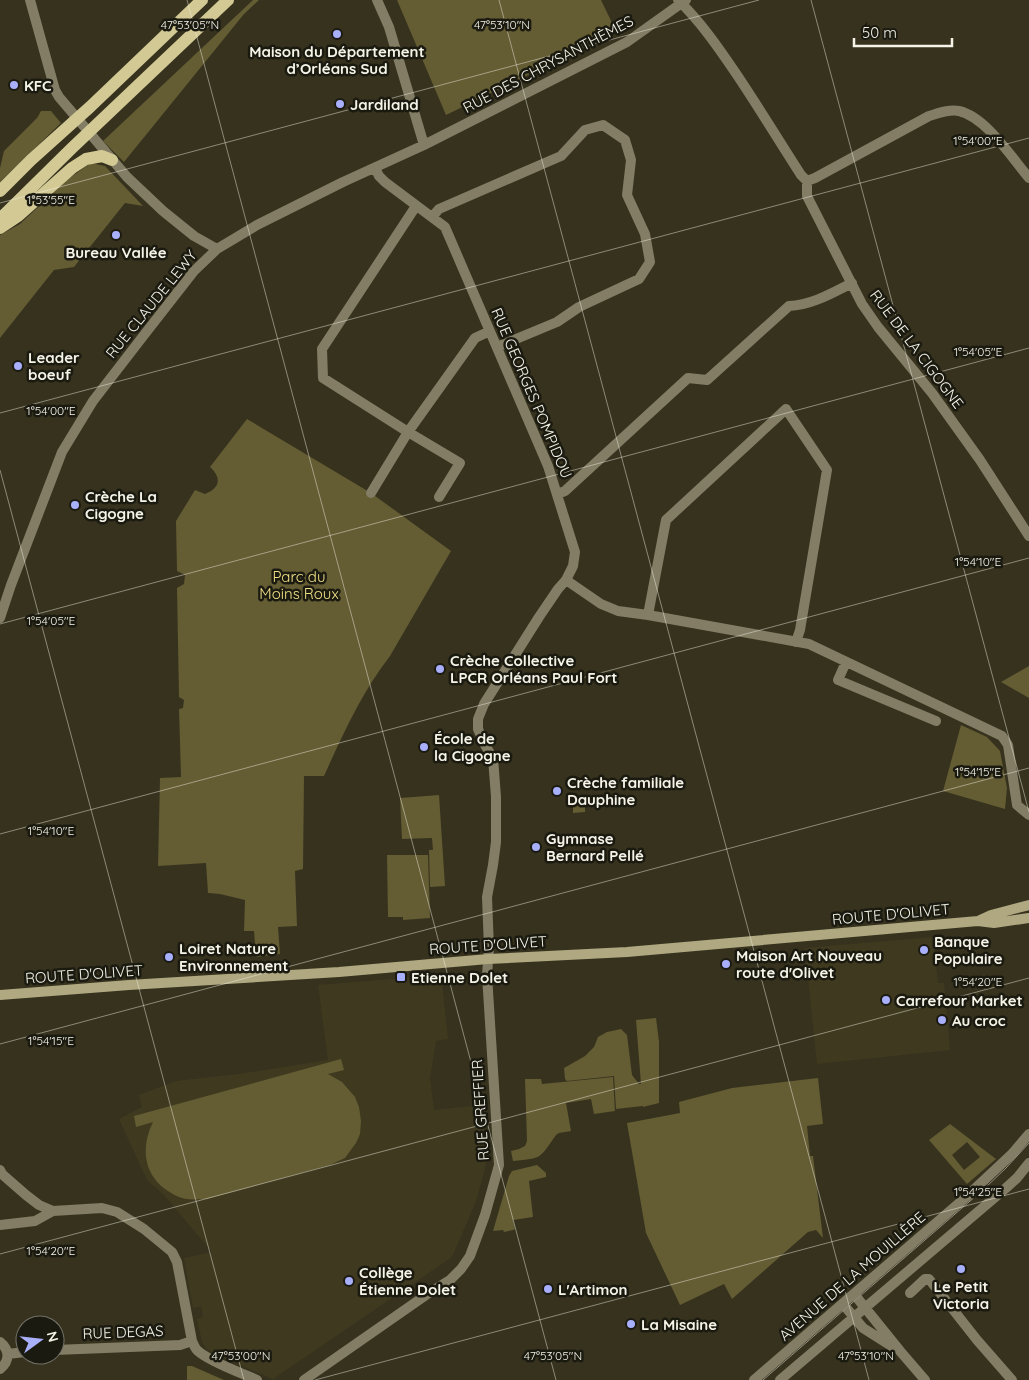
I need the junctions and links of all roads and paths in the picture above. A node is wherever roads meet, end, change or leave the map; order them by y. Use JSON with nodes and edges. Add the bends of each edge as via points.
{"nodes":[{"id":1,"x":30,"y":0,"type":"edge"},
{"id":2,"x":202,"y":0,"type":"edge"},
{"id":3,"x":228,"y":0,"type":"edge"},
{"id":4,"x":377,"y":0,"type":"edge"},
{"id":5,"x":682,"y":1,"type":"edge"},
{"id":6,"x":77,"y":118,"type":"junction"},
{"id":7,"x":88,"y":132,"type":"junction"},
{"id":8,"x":424,"y":145,"type":"junction"},
{"id":9,"x":112,"y":160,"type":"junction"},
{"id":10,"x":375,"y":168,"type":"junction"},
{"id":11,"x":1029,"y":178,"type":"edge"},
{"id":12,"x":807,"y":181,"type":"junction"},
{"id":13,"x":0,"y":191,"type":"edge"},
{"id":14,"x":416,"y":206,"type":"junction"},
{"id":15,"x":432,"y":217,"type":"junction"},
{"id":16,"x":0,"y":219,"type":"edge"},
{"id":17,"x":0,"y":228,"type":"edge"},
{"id":18,"x":217,"y":249,"type":"junction"},
{"id":19,"x":852,"y":283,"type":"junction"},
{"id":20,"x":490,"y":331,"type":"junction"},
{"id":21,"x":497,"y":347,"type":"junction"},
{"id":22,"x":408,"y":432,"type":"junction"},
{"id":23,"x":371,"y":493,"type":"dead end"},
{"id":24,"x":558,"y":494,"type":"junction"},
{"id":25,"x":440,"y":497,"type":"dead end"},
{"id":26,"x":1029,"y":536,"type":"edge"},
{"id":27,"x":566,"y":580,"type":"junction"},
{"id":28,"x":648,"y":615,"type":"junction"},
{"id":29,"x":0,"y":618,"type":"edge"},
{"id":30,"x":796,"y":642,"type":"junction"},
{"id":31,"x":846,"y":662,"type":"junction"},
{"id":32,"x":936,"y":721,"type":"dead end"},
{"id":33,"x":1029,"y":815,"type":"edge"},
{"id":34,"x":1029,"y":905,"type":"edge"},
{"id":35,"x":1029,"y":918,"type":"edge"},
{"id":36,"x":978,"y":921,"type":"junction"},
{"id":37,"x":488,"y":959,"type":"junction"},
{"id":38,"x":0,"y":995,"type":"edge"},
{"id":39,"x":1029,"y":1134,"type":"edge"},
{"id":40,"x":1012,"y":1154,"type":"junction"},
{"id":41,"x":1028,"y":1165,"type":"edge"},
{"id":42,"x":1,"y":1173,"type":"edge"},
{"id":43,"x":54,"y":1211,"type":"junction"},
{"id":44,"x":0,"y":1225,"type":"edge"},
{"id":45,"x":910,"y":1292,"type":"dead end"},
{"id":46,"x":854,"y":1294,"type":"junction"},
{"id":47,"x":840,"y":1305,"type":"junction"},
{"id":48,"x":865,"y":1308,"type":"junction"},
{"id":49,"x":852,"y":1319,"type":"junction"},
{"id":50,"x":192,"y":1341,"type":"junction"},
{"id":51,"x":0,"y":1342,"type":"edge"},
{"id":52,"x":65,"y":1350,"type":"edge"},
{"id":53,"x":900,"y":1351,"type":"junction"},
{"id":54,"x":15,"y":1353,"type":"edge"},
{"id":55,"x":8,"y":1354,"type":"junction"},
{"id":56,"x":0,"y":1369,"type":"edge"},
{"id":57,"x":257,"y":1380,"type":"edge"},
{"id":58,"x":304,"y":1380,"type":"edge"},
{"id":59,"x":754,"y":1380,"type":"edge"},
{"id":60,"x":780,"y":1380,"type":"edge"},
{"id":61,"x":925,"y":1380,"type":"edge"},
{"id":62,"x":1012,"y":1380,"type":"edge"}],
"edges":[{"from":1,"to":6,"type":"street","via":[[55,90]]},
{"from":2,"to":6,"type":"main road"},
{"from":3,"to":7,"type":"main road"},
{"from":4,"to":8,"type":"street","via":[[389,27]]},
{"from":5,"to":8,"type":"street","name":"RUE DES CHRYSANTHÈMES","via":[[627,42]]},
{"from":5,"to":12,"type":"street","name":"RUE DE LA CIGOGNE","via":[[720,48]]},
{"from":6,"to":7,"type":"street"},
{"from":6,"to":13,"type":"main road"},
{"from":7,"to":9,"type":"street"},
{"from":7,"to":16,"type":"main road"},
{"from":8,"to":10,"type":"street","name":"RUE CLAUDE LEWY"},
{"from":9,"to":17,"type":"main road","via":[[102,156],[86,159]]},
{"from":9,"to":18,"type":"street","via":[[163,211],[194,236]]},
{"from":10,"to":14,"type":"street","name":"RUE GEORGES POMPIDOU","via":[[385,182]]},
{"from":10,"to":18,"type":"street","name":"RUE CLAUDE LEWY"},
{"from":11,"to":12,"type":"street","via":[[986,125],[960,111],[948,110],[929,116]]},
{"from":12,"to":19,"type":"street","name":"RUE DE LA CIGOGNE","via":[[807,196]]},
{"from":14,"to":15,"type":"street","name":"RUE GEORGES POMPIDOU"},
{"from":14,"to":22,"type":"street","via":[[322,350],[323,378]]},
{"from":15,"to":20,"type":"street","name":"RUE GEORGES POMPIDOU","via":[[445,227]]},
{"from":15,"to":21,"type":"street","via":[[439,209],[561,156],[585,130],[603,125],[625,140],[631,160],[627,195],[645,234],[650,262],[639,279],[579,306],[557,322]]},
{"from":18,"to":29,"type":"street","name":"RUE CLAUDE LEWY","via":[[194,271],[93,401],[62,452]]},
{"from":19,"to":24,"type":"street","via":[[801,306],[789,306],[707,380],[688,378]]},
{"from":19,"to":26,"type":"street","name":"RUE DE LA CIGOGNE","via":[[878,327],[932,393]]},
{"from":20,"to":21,"type":"street","name":"RUE GEORGES POMPIDOU"},
{"from":20,"to":22,"type":"street","via":[[475,338]]},
{"from":21,"to":24,"type":"street","name":"RUE GEORGES POMPIDOU"},
{"from":22,"to":23,"type":"street"},
{"from":22,"to":25,"type":"street","via":[[460,463]]},
{"from":24,"to":27,"type":"street","name":"RUE GEORGES POMPIDOU","via":[[575,552]]},
{"from":27,"to":28,"type":"street","via":[[601,604],[618,611]]},
{"from":27,"to":37,"type":"street","name":"RUE GEORGES POMPIDOU","via":[[539,617],[484,704],[478,719],[480,735],[493,758],[496,797],[494,865],[487,897]]},
{"from":28,"to":30,"type":"street"},
{"from":28,"to":30,"type":"street","via":[[666,520],[786,410],[827,470]]},
{"from":30,"to":31,"type":"street","via":[[810,644]]},
{"from":31,"to":32,"type":"street","via":[[838,680]]},
{"from":31,"to":33,"type":"street","via":[[1002,736],[1008,745],[1017,805]]},
{"from":34,"to":36,"type":"main road","name":"ROUTE D'OLIVET"},
{"from":35,"to":36,"type":"main road","name":"ROUTE D'OLIVET","via":[[994,923]]},
{"from":36,"to":37,"type":"main road","name":"ROUTE D'OLIVET","via":[[646,950]]},
{"from":37,"to":38,"type":"main road","name":"ROUTE D'OLIVET"},
{"from":37,"to":58,"type":"street","name":"RUE GREFFIER","via":[[499,1166],[470,1256],[450,1280]]},
{"from":39,"to":40,"type":"street","name":"AVENUE DE LA MOUILLÈRE"},
{"from":40,"to":41,"type":"street","name":"AVENUE DE LA MOUILLÈRE"},
{"from":40,"to":46,"type":"street","name":"AVENUE DE LA MOUILLÈRE"},
{"from":41,"to":48,"type":"street","name":"AVENUE DE LA MOUILLÈRE","via":[[1006,1188]]},
{"from":42,"to":43,"type":"street","via":[[39,1205]]},
{"from":43,"to":44,"type":"street","via":[[35,1221]]},
{"from":43,"to":50,"type":"street","via":[[102,1208],[117,1212],[172,1252],[177,1262]]},
{"from":45,"to":62,"type":"street","via":[[929,1279]]},
{"from":46,"to":47,"type":"street","name":"AVENUE DE LA MOUILLÈRE"},
{"from":46,"to":48,"type":"street"},
{"from":47,"to":49,"type":"street"},
{"from":47,"to":59,"type":"street","name":"AVENUE DE LA MOUILLÈRE"},
{"from":48,"to":49,"type":"street","name":"AVENUE DE LA MOUILLÈRE"},
{"from":48,"to":53,"type":"street"},
{"from":49,"to":53,"type":"street"},
{"from":49,"to":60,"type":"street","name":"AVENUE DE LA MOUILLÈRE"},
{"from":50,"to":52,"type":"street","name":"RUE DEGAS","via":[[180,1345]]},
{"from":50,"to":57,"type":"street","via":[[206,1357]]},
{"from":51,"to":55,"type":"street"},
{"from":53,"to":61,"type":"street"},
{"from":54,"to":55,"type":"street"},
{"from":55,"to":56,"type":"street"}]}
